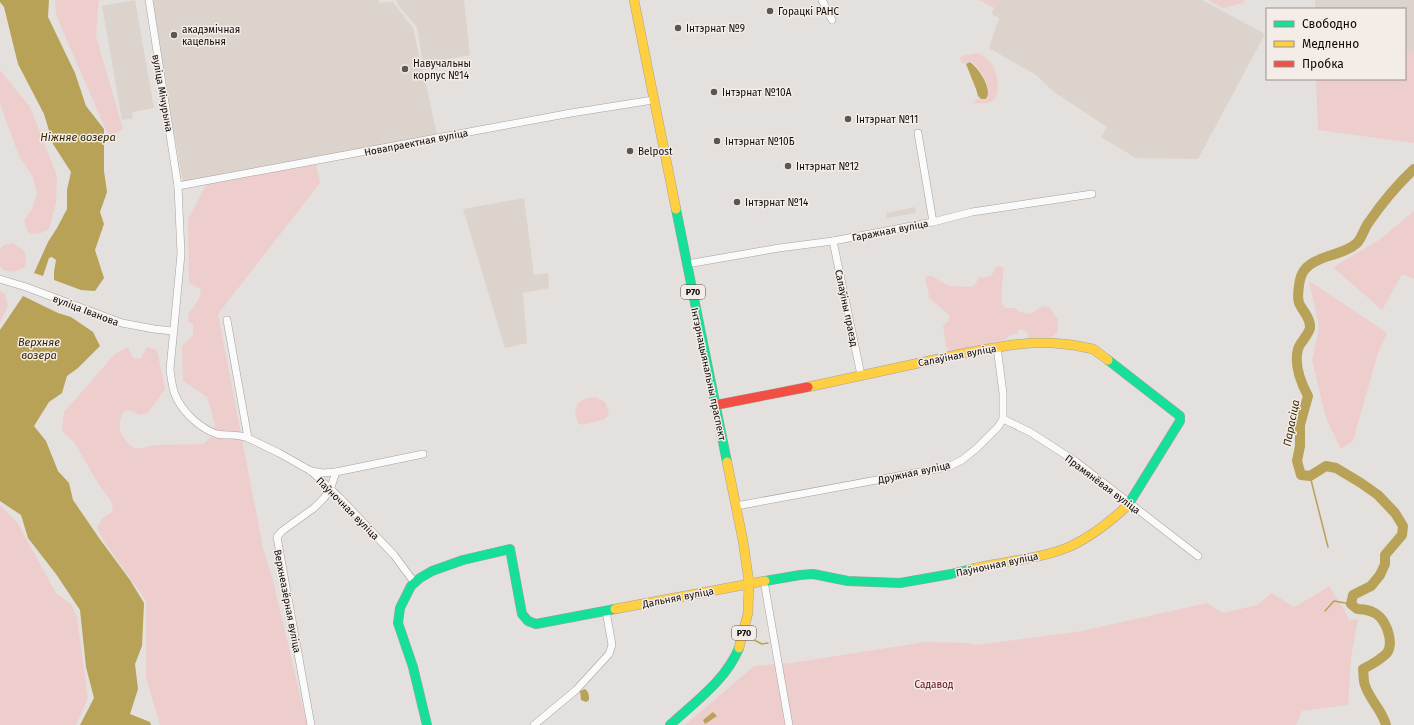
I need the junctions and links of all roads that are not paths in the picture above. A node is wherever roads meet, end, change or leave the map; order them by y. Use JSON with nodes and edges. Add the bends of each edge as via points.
{"nodes":[{"id":1,"x":149,"y":0,"type":"edge"},
{"id":2,"x":634,"y":0,"type":"edge"},
{"id":3,"x":822,"y":0,"type":"edge"},
{"id":4,"x":832,"y":20,"type":"dead end"},
{"id":5,"x":653,"y":100,"type":"junction"},
{"id":6,"x":918,"y":133,"type":"dead end"},
{"id":7,"x":178,"y":186,"type":"junction"},
{"id":8,"x":1092,"y":194,"type":"dead end"},
{"id":9,"x":933,"y":222,"type":"junction"},
{"id":10,"x":833,"y":241,"type":"junction"},
{"id":11,"x":687,"y":264,"type":"junction"},
{"id":12,"x":0,"y":279,"type":"edge"},
{"id":13,"x":227,"y":320,"type":"dead end"},
{"id":14,"x":174,"y":331,"type":"junction"},
{"id":15,"x":997,"y":347,"type":"junction"},
{"id":16,"x":860,"y":375,"type":"junction"},
{"id":17,"x":716,"y":405,"type":"junction"},
{"id":18,"x":1180,"y":416,"type":"joint"},
{"id":19,"x":1004,"y":420,"type":"junction"},
{"id":20,"x":248,"y":438,"type":"junction"},
{"id":21,"x":423,"y":454,"type":"dead end"},
{"id":22,"x":311,"y":471,"type":"junction"},
{"id":23,"x":336,"y":472,"type":"junction"},
{"id":24,"x":330,"y":490,"type":"junction"},
{"id":25,"x":1130,"y":504,"type":"junction"},
{"id":26,"x":736,"y":506,"type":"junction"},
{"id":27,"x":1198,"y":556,"type":"dead end"},
{"id":28,"x":764,"y":581,"type":"junction"},
{"id":29,"x":414,"y":582,"type":"junction"},
{"id":30,"x":749,"y":584,"type":"junction"},
{"id":31,"x":606,"y":611,"type":"junction"},
{"id":32,"x":311,"y":725,"type":"edge"},
{"id":33,"x":427,"y":725,"type":"edge"},
{"id":34,"x":534,"y":725,"type":"edge"},
{"id":35,"x":670,"y":725,"type":"edge"},
{"id":36,"x":789,"y":725,"type":"edge"}],
"edges":[{"from":1,"to":7,"type":"street","name":"вуліца Мічурына"},
{"from":2,"to":5,"type":"street","name":"Інтэрнацыянальны праспект","number":"Р70"},
{"from":3,"to":4,"type":"street"},
{"from":5,"to":7,"type":"street","name":"Новапраектная вуліца"},
{"from":5,"to":11,"type":"street","name":"Інтэрнацыянальны праспект","number":"Р70"},
{"from":6,"to":9,"type":"street"},
{"from":7,"to":14,"type":"street","name":"вуліца Мічурына","via":[[182,254]]},
{"from":8,"to":9,"type":"street","name":"Гаражная вуліца","via":[[972,212]]},
{"from":9,"to":10,"type":"street","name":"Гаражная вуліца"},
{"from":10,"to":11,"type":"street","name":"Гаражная вуліца"},
{"from":10,"to":16,"type":"street","name":"Салаўіны праезд"},
{"from":11,"to":17,"type":"street","name":"Інтэрнацыянальны праспект","number":"Р70"},
{"from":12,"to":14,"type":"street","name":"вуліца Іванова","via":[[122,323]]},
{"from":13,"to":20,"type":"street"},
{"from":14,"to":20,"type":"street","name":"Паўночная вуліца","via":[[170,369],[177,399],[199,424],[216,433]]},
{"from":15,"to":16,"type":"street","name":"Салаўіная вуліца"},
{"from":15,"to":18,"type":"street","name":"Салаўіная вуліца","via":[[1030,343],[1064,343],[1093,349]]},
{"from":15,"to":19,"type":"street"},
{"from":16,"to":17,"type":"street","name":"Салаўіная вуліца"},
{"from":17,"to":26,"type":"street","name":"Інтэрнацыянальны праспект","number":"Р70"},
{"from":18,"to":25,"type":"street","name":"Паўночная вуліца","via":[[1171,437]]},
{"from":19,"to":25,"type":"street","name":"Прамянёвая вуліца","via":[[1030,432],[1075,461]]},
{"from":19,"to":26,"type":"street","name":"Дружная вуліца","via":[[977,448],[950,466]]},
{"from":20,"to":22,"type":"street","name":"Паўночная вуліца"},
{"from":21,"to":23,"type":"street"},
{"from":22,"to":23,"type":"street"},
{"from":22,"to":24,"type":"street","name":"Паўночная вуліца"},
{"from":23,"to":24,"type":"street","name":"Верхнеазёрная вуліца"},
{"from":24,"to":29,"type":"street","name":"Паўночная вуліца","via":[[394,554]]},
{"from":24,"to":32,"type":"street","name":"Верхнеазёрная вуліца","via":[[314,508],[276,537]]},
{"from":25,"to":27,"type":"street","name":"Прамянёвая вуліца"},
{"from":25,"to":28,"type":"street","name":"Паўночная вуліца","via":[[1083,540],[1038,556],[900,583],[848,581],[813,574]]},
{"from":26,"to":30,"type":"street","name":"Інтэрнацыянальны праспект","number":"Р70"},
{"from":28,"to":30,"type":"street","name":"Паўночная вуліца"},
{"from":28,"to":36,"type":"street"},
{"from":29,"to":31,"type":"street","name":"Дальняя вуліца","via":[[444,566],[510,550],[521,610],[530,623]]},
{"from":29,"to":33,"type":"street","via":[[400,608],[398,623],[413,667]]},
{"from":30,"to":31,"type":"street","name":"Дальняя вуліца"},
{"from":30,"to":35,"type":"street","number":"Р70","via":[[747,617],[742,640],[732,663]]},
{"from":31,"to":34,"type":"street","via":[[612,645],[610,654],[576,690]]}]}
